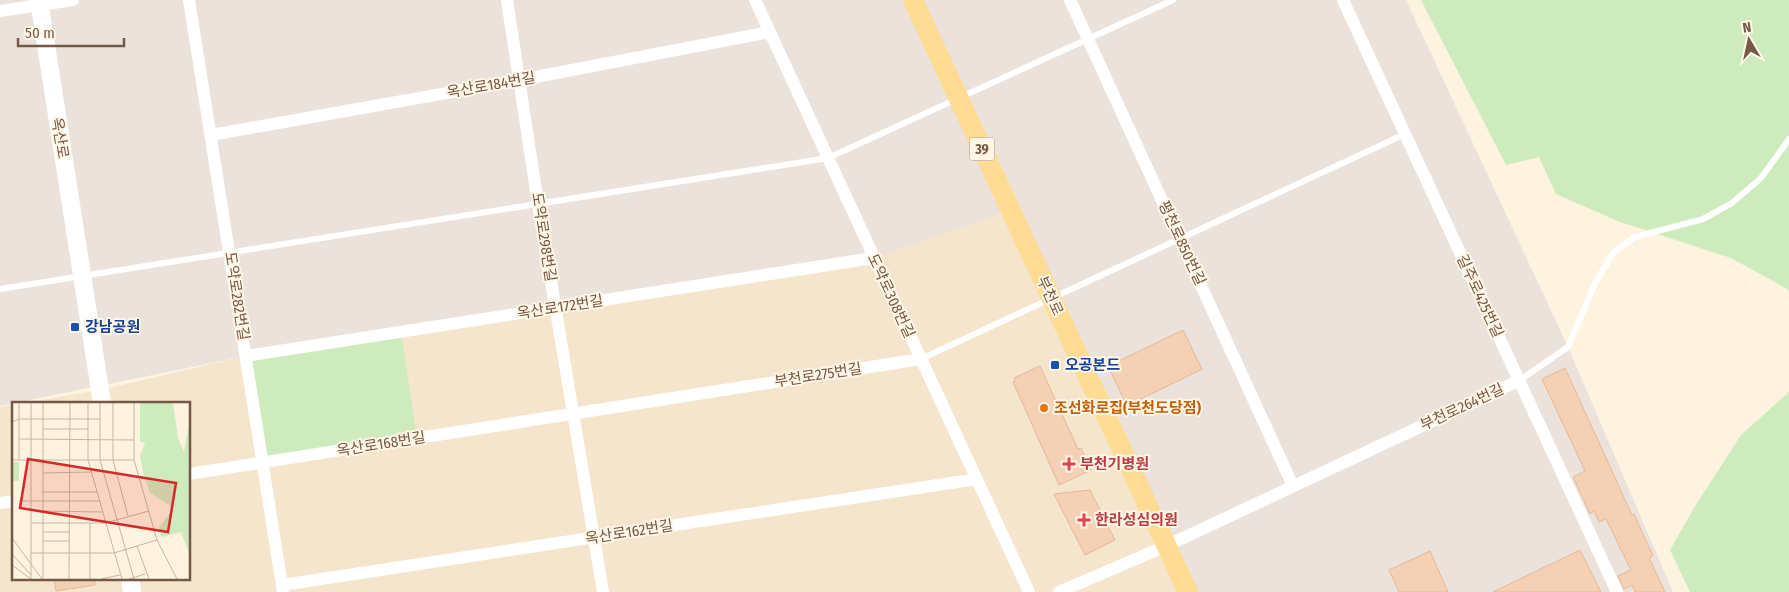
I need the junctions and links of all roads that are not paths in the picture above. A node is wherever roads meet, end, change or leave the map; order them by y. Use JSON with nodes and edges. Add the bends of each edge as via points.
{"nodes":[{"id":1,"x":74,"y":0,"type":"edge"},
{"id":2,"x":189,"y":0,"type":"edge"},
{"id":3,"x":507,"y":0,"type":"edge"},
{"id":4,"x":755,"y":0,"type":"edge"},
{"id":5,"x":913,"y":0,"type":"edge"},
{"id":6,"x":1070,"y":0,"type":"edge"},
{"id":7,"x":1173,"y":0,"type":"edge"},
{"id":8,"x":1343,"y":0,"type":"edge"},
{"id":9,"x":39,"y":3,"type":"edge"},
{"id":10,"x":0,"y":12,"type":"edge"},
{"id":11,"x":770,"y":32,"type":"junction"},
{"id":12,"x":1088,"y":40,"type":"junction"},
{"id":13,"x":520,"y":80,"type":"junction"},
{"id":14,"x":958,"y":98,"type":"junction"},
{"id":15,"x":1405,"y":134,"type":"junction"},
{"id":16,"x":211,"y":135,"type":"junction"},
{"id":17,"x":1789,"y":139,"type":"edge"},
{"id":18,"x":828,"y":158,"type":"junction"},
{"id":19,"x":538,"y":204,"type":"junction"},
{"id":20,"x":1180,"y":238,"type":"junction"},
{"id":21,"x":230,"y":253,"type":"junction"},
{"id":22,"x":873,"y":258,"type":"junction"},
{"id":23,"x":82,"y":277,"type":"junction"},
{"id":24,"x":0,"y":289,"type":"edge"},
{"id":25,"x":1051,"y":298,"type":"junction"},
{"id":26,"x":556,"y":307,"type":"junction"},
{"id":27,"x":246,"y":356,"type":"junction"},
{"id":28,"x":921,"y":359,"type":"junction"},
{"id":29,"x":1520,"y":380,"type":"junction"},
{"id":30,"x":102,"y":402,"type":"edge"},
{"id":31,"x":574,"y":414,"type":"junction"},
{"id":32,"x":263,"y":462,"type":"junction"},
{"id":33,"x":190,"y":474,"type":"edge"},
{"id":34,"x":977,"y":479,"type":"junction"},
{"id":35,"x":1293,"y":486,"type":"junction"},
{"id":36,"x":593,"y":538,"type":"junction"},
{"id":37,"x":1166,"y":546,"type":"junction"},
{"id":38,"x":283,"y":588,"type":"edge"},
{"id":39,"x":602,"y":592,"type":"edge"},
{"id":40,"x":1029,"y":592,"type":"edge"},
{"id":41,"x":1059,"y":592,"type":"edge"},
{"id":42,"x":1188,"y":592,"type":"edge"},
{"id":43,"x":1617,"y":592,"type":"edge"}],
"edges":[{"from":1,"to":9,"type":"street"},
{"from":2,"to":16,"type":"street","name":"도약로282번길"},
{"from":3,"to":13,"type":"street","name":"도약로298번길"},
{"from":4,"to":11,"type":"street","name":"도약로308번길"},
{"from":5,"to":14,"type":"main road","name":"부천로","number":"39"},
{"from":6,"to":12,"type":"street","name":"평천로850번길"},
{"from":7,"to":12,"type":"lane"},
{"from":8,"to":15,"type":"street","name":"길주로425번길"},
{"from":9,"to":10,"type":"street"},
{"from":9,"to":23,"type":"street","name":"옥산로"},
{"from":11,"to":13,"type":"street","name":"옥산로184번길"},
{"from":11,"to":18,"type":"street","name":"도약로308번길"},
{"from":12,"to":14,"type":"lane"},
{"from":12,"to":20,"type":"street","name":"평천로850번길"},
{"from":13,"to":16,"type":"street","name":"옥산로184번길"},
{"from":13,"to":19,"type":"street","name":"도약로298번길"},
{"from":14,"to":18,"type":"lane"},
{"from":14,"to":25,"type":"main road","name":"부천로","number":"39"},
{"from":15,"to":20,"type":"lane","name":"부천로275번길"},
{"from":15,"to":29,"type":"street","name":"길주로425번길"},
{"from":16,"to":21,"type":"street","name":"도약로282번길"},
{"from":17,"to":29,"type":"lane","name":"부천로264번길","via":[[1762,178],[1732,203],[1703,219],[1635,237],[1614,252],[1595,283],[1568,347]]},
{"from":18,"to":19,"type":"lane"},
{"from":18,"to":22,"type":"street","name":"도약로308번길"},
{"from":19,"to":21,"type":"lane"},
{"from":19,"to":26,"type":"street","name":"도약로298번길"},
{"from":20,"to":25,"type":"lane","name":"부천로275번길"},
{"from":20,"to":35,"type":"street","name":"평천로850번길"},
{"from":21,"to":23,"type":"lane"},
{"from":21,"to":27,"type":"street","name":"도약로282번길"},
{"from":22,"to":26,"type":"street","name":"옥산로172번길"},
{"from":22,"to":28,"type":"street","name":"도약로308번길"},
{"from":23,"to":24,"type":"lane"},
{"from":23,"to":30,"type":"street","name":"옥산로"},
{"from":25,"to":28,"type":"lane","name":"부천로275번길"},
{"from":25,"to":37,"type":"main road","name":"부천로","number":"39"},
{"from":26,"to":27,"type":"street","name":"옥산로172번길"},
{"from":26,"to":31,"type":"street","name":"도약로298번길"},
{"from":27,"to":32,"type":"street","name":"도약로282번길"},
{"from":28,"to":31,"type":"street","name":"부천로275번길"},
{"from":28,"to":34,"type":"street","name":"도약로308번길"},
{"from":29,"to":35,"type":"street","name":"부천로264번길"},
{"from":29,"to":43,"type":"street","name":"길주로425번길"},
{"from":31,"to":32,"type":"street","name":"옥산로168번길"},
{"from":31,"to":36,"type":"street","name":"도약로298번길"},
{"from":32,"to":33,"type":"street","name":"옥산로168번길"},
{"from":32,"to":38,"type":"street","name":"도약로282번길"},
{"from":34,"to":36,"type":"street","name":"옥산로162번길"},
{"from":34,"to":40,"type":"street","name":"도약로308번길"},
{"from":35,"to":37,"type":"street","name":"부천로264번길"},
{"from":36,"to":38,"type":"street","name":"옥산로162번길"},
{"from":36,"to":39,"type":"street","name":"도약로298번길"},
{"from":37,"to":41,"type":"street","name":"부천로264번길"},
{"from":37,"to":42,"type":"main road","name":"부천로","number":"39"}]}
